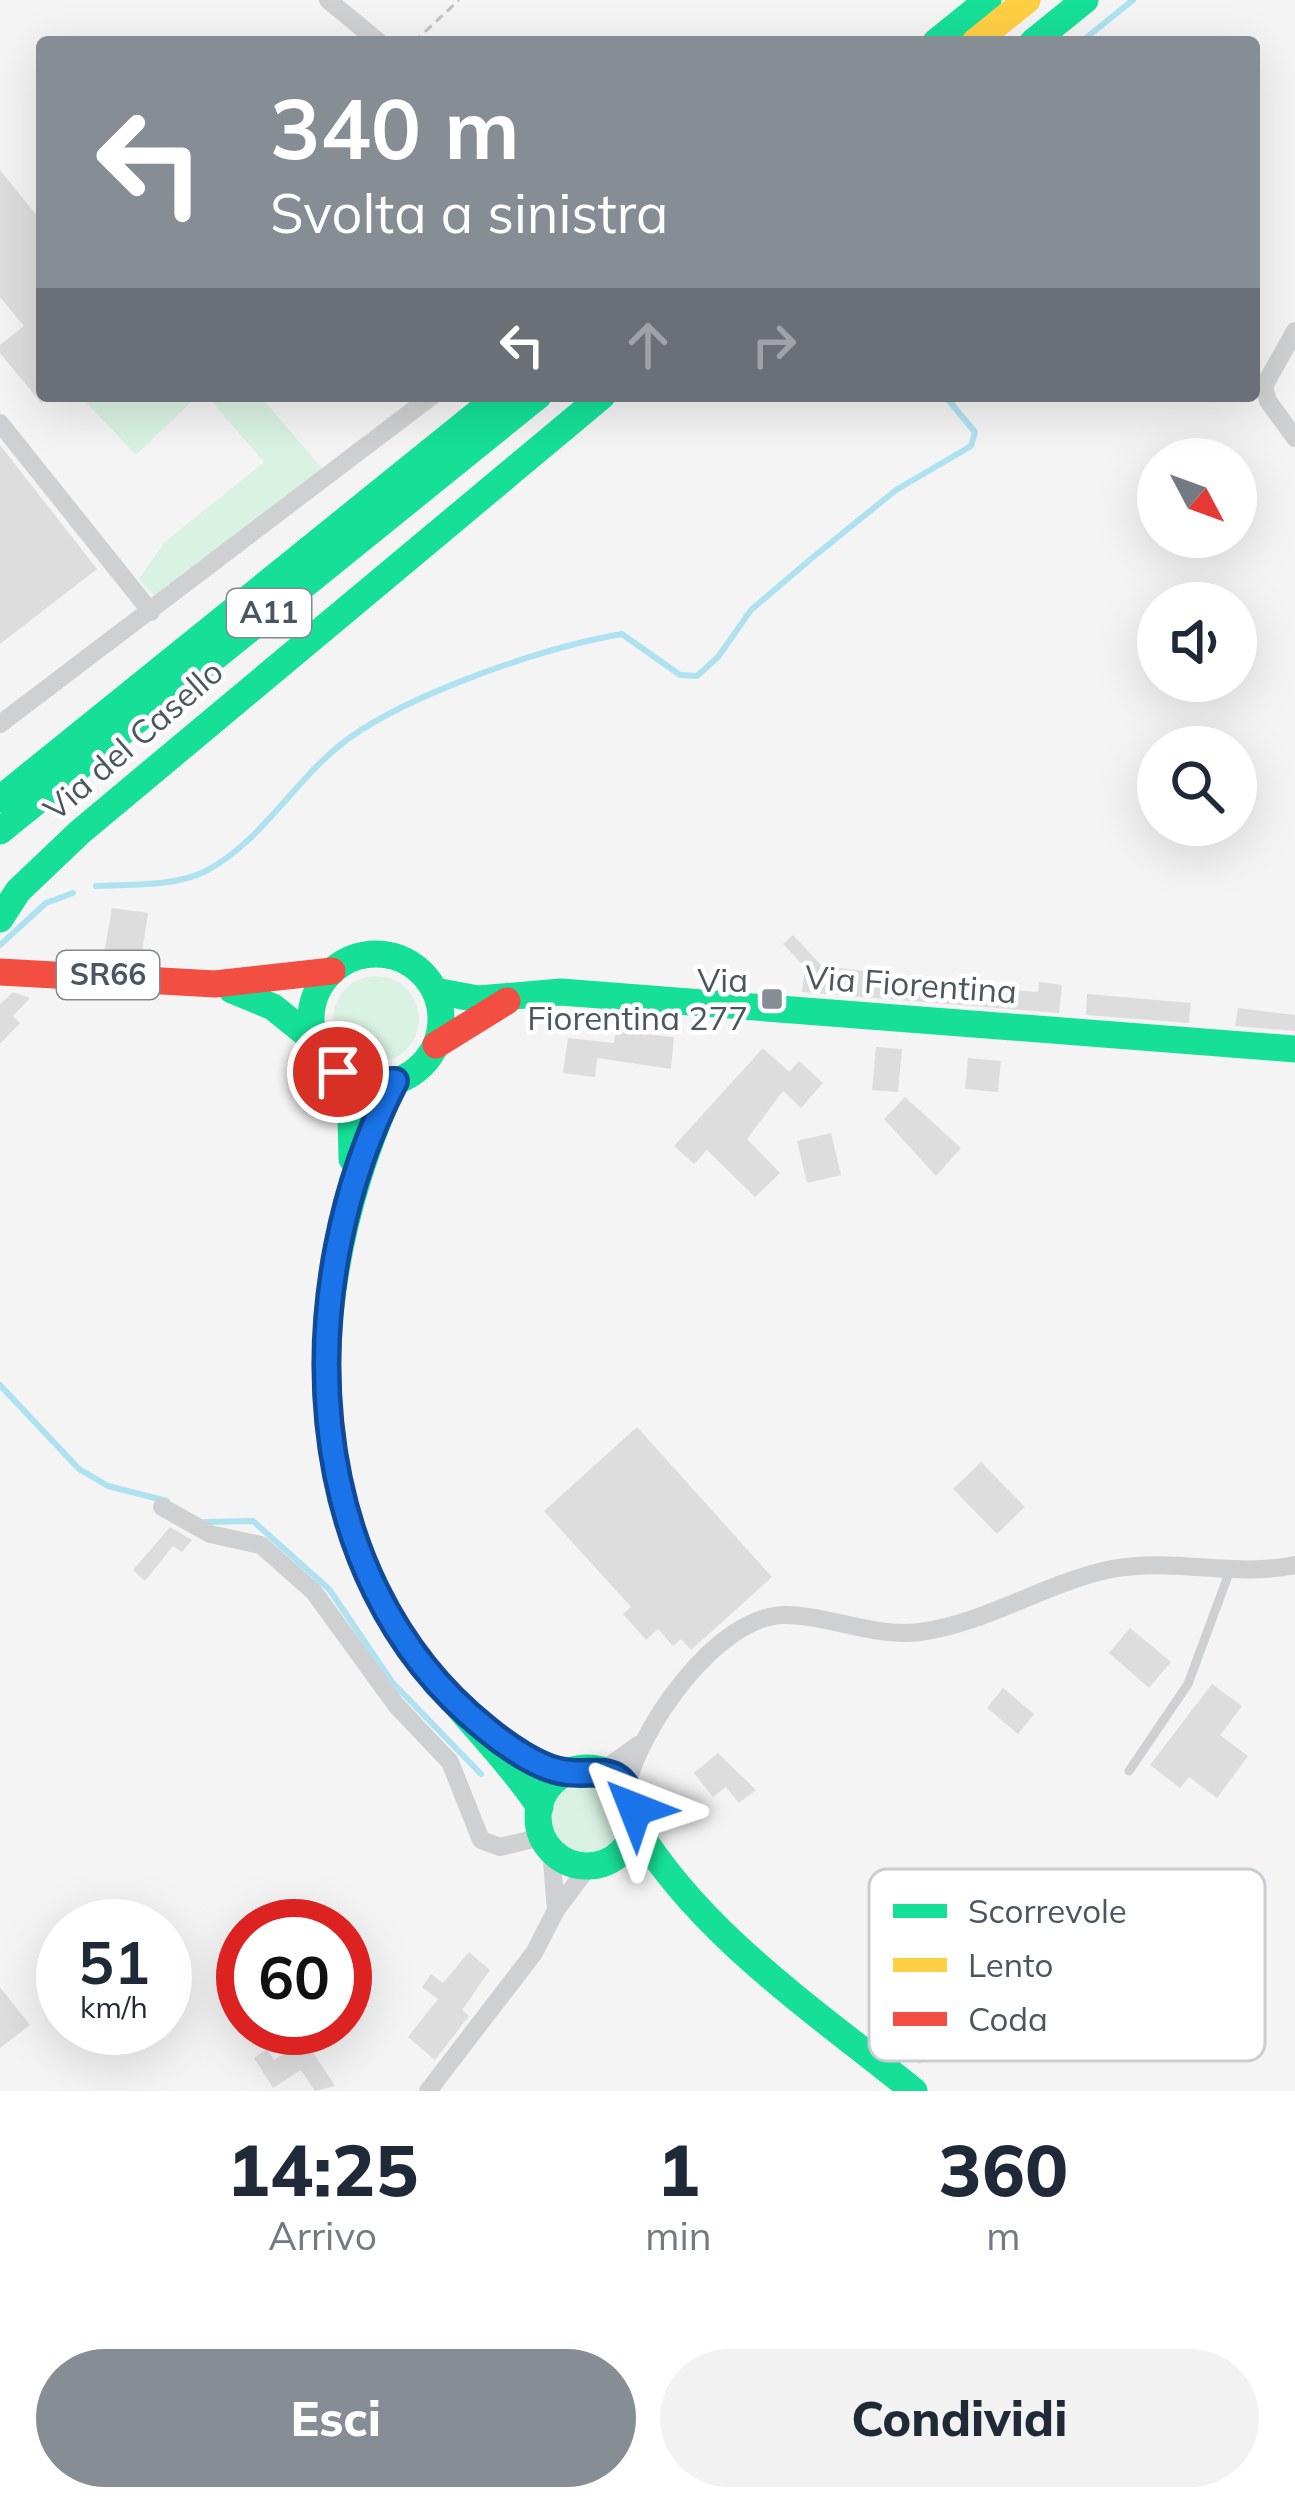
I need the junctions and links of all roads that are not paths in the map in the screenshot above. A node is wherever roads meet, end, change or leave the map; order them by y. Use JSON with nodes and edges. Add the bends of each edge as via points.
{"nodes":[{"id":1,"x":328,"y":0,"type":"edge"},
{"id":2,"x":988,"y":0,"type":"edge"},
{"id":3,"x":1027,"y":0,"type":"edge"},
{"id":4,"x":1085,"y":0,"type":"edge"},
{"id":5,"x":372,"y":36,"type":"edge"},
{"id":6,"x":943,"y":36,"type":"edge"},
{"id":7,"x":982,"y":36,"type":"edge"},
{"id":8,"x":1040,"y":36,"type":"edge"},
{"id":9,"x":1295,"y":332,"type":"edge"},
{"id":10,"x":424,"y":402,"type":"edge"},
{"id":11,"x":492,"y":402,"type":"edge"},
{"id":12,"x":531,"y":402,"type":"edge"},
{"id":13,"x":595,"y":402,"type":"edge"},
{"id":14,"x":0,"y":423,"type":"edge"},
{"id":15,"x":1295,"y":438,"type":"edge"},
{"id":16,"x":151,"y":612,"type":"junction"},
{"id":17,"x":0,"y":724,"type":"edge"},
{"id":18,"x":0,"y":799,"type":"edge"},
{"id":19,"x":0,"y":831,"type":"edge"},
{"id":20,"x":0,"y":919,"type":"edge"},
{"id":21,"x":332,"y":971,"type":"junction"},
{"id":22,"x":0,"y":972,"type":"edge"},
{"id":23,"x":215,"y":984,"type":"junction"},
{"id":24,"x":435,"y":991,"type":"junction"},
{"id":25,"x":522,"y":994,"type":"junction"},
{"id":26,"x":315,"y":1041,"type":"junction"},
{"id":27,"x":436,"y":1045,"type":"junction"},
{"id":28,"x":1295,"y":1049,"type":"edge"},
{"id":29,"x":338,"y":1072,"type":"junction"},
{"id":30,"x":395,"y":1081,"type":"junction"},
{"id":31,"x":351,"y":1189,"type":"junction"},
{"id":32,"x":162,"y":1507,"type":"dead end"},
{"id":33,"x":1295,"y":1565,"type":"edge"},
{"id":34,"x":1229,"y":1573,"type":"junction"},
{"id":35,"x":484,"y":1728,"type":"junction"},
{"id":36,"x":642,"y":1742,"type":"junction"},
{"id":37,"x":602,"y":1771,"type":"junction"},
{"id":38,"x":1129,"y":1771,"type":"dead end"},
{"id":39,"x":566,"y":1773,"type":"junction"},
{"id":40,"x":626,"y":1789,"type":"junction"},
{"id":41,"x":540,"y":1807,"type":"junction"},
{"id":42,"x":635,"y":1826,"type":"junction"},
{"id":43,"x":547,"y":1843,"type":"junction"},
{"id":44,"x":595,"y":1865,"type":"junction"},
{"id":45,"x":685,"y":1900,"type":"junction"},
{"id":46,"x":556,"y":1910,"type":"junction"},
{"id":47,"x":869,"y":2053,"type":"edge"},
{"id":48,"x":878,"y":2061,"type":"edge"},
{"id":49,"x":428,"y":2091,"type":"edge"},
{"id":50,"x":914,"y":2091,"type":"edge"}],
"edges":[{"from":1,"to":5,"type":"street"},
{"from":2,"to":6,"type":"main road"},
{"from":3,"to":7,"type":"main road"},
{"from":4,"to":8,"type":"main road"},
{"from":9,"to":15,"type":"street","via":[[1264,386]]},
{"from":10,"to":16,"type":"street"},
{"from":11,"to":18,"type":"main road","number":"A11"},
{"from":12,"to":19,"type":"main road","number":"A11"},
{"from":13,"to":20,"type":"main road","name":"Via del Casello","via":[[80,832]]},
{"from":14,"to":16,"type":"street"},
{"from":16,"to":17,"type":"street"},
{"from":21,"to":23,"type":"main road","number":"SR66"},
{"from":21,"to":24,"type":"main road","via":[[383,954],[414,966]]},
{"from":21,"to":26,"type":"main road","via":[[312,1009]]},
{"from":22,"to":23,"type":"main road","number":"SR66"},
{"from":23,"to":26,"type":"main road","number":"SR66","via":[[273,1007]]},
{"from":24,"to":25,"type":"main road","name":"Via Fiorentina","via":[[467,999]]},
{"from":24,"to":27,"type":"main road","via":[[442,1018]]},
{"from":25,"to":27,"type":"main road"},
{"from":25,"to":28,"type":"main road","name":"Via Fiorentina"},
{"from":26,"to":29,"type":"main road"},
{"from":27,"to":30,"type":"main road","via":[[424,1064]]},
{"from":29,"to":30,"type":"main road","via":[[359,1082]]},
{"from":29,"to":31,"type":"main road","via":[[351,1116]]},
{"from":30,"to":31,"type":"main road"},
{"from":31,"to":35,"type":"main road","via":[[329,1346],[339,1496],[361,1563],[393,1622]]},
{"from":32,"to":43,"type":"street","via":[[210,1534],[260,1545],[314,1592],[396,1705],[450,1762],[481,1840],[500,1847]]},
{"from":33,"to":34,"type":"street"},
{"from":34,"to":36,"type":"street","via":[[1116,1568],[915,1633],[803,1616],[749,1621],[718,1644]]},
{"from":34,"to":38,"type":"lane","via":[[1188,1684]]},
{"from":35,"to":39,"type":"main road"},
{"from":35,"to":41,"type":"main road"},
{"from":36,"to":37,"type":"street"},
{"from":36,"to":40,"type":"street"},
{"from":37,"to":39,"type":"main road"},
{"from":37,"to":40,"type":"main road"},
{"from":39,"to":41,"type":"main road"},
{"from":40,"to":42,"type":"main road"},
{"from":41,"to":43,"type":"main road"},
{"from":42,"to":44,"type":"main road","via":[[623,1850]]},
{"from":42,"to":45,"type":"main road"},
{"from":43,"to":44,"type":"main road","via":[[568,1862]]},
{"from":43,"to":46,"type":"street"},
{"from":44,"to":45,"type":"main road"},
{"from":44,"to":46,"type":"street"},
{"from":45,"to":47,"type":"main road"},
{"from":46,"to":49,"type":"street","via":[[534,1953]]},
{"from":48,"to":50,"type":"main road"}]}
